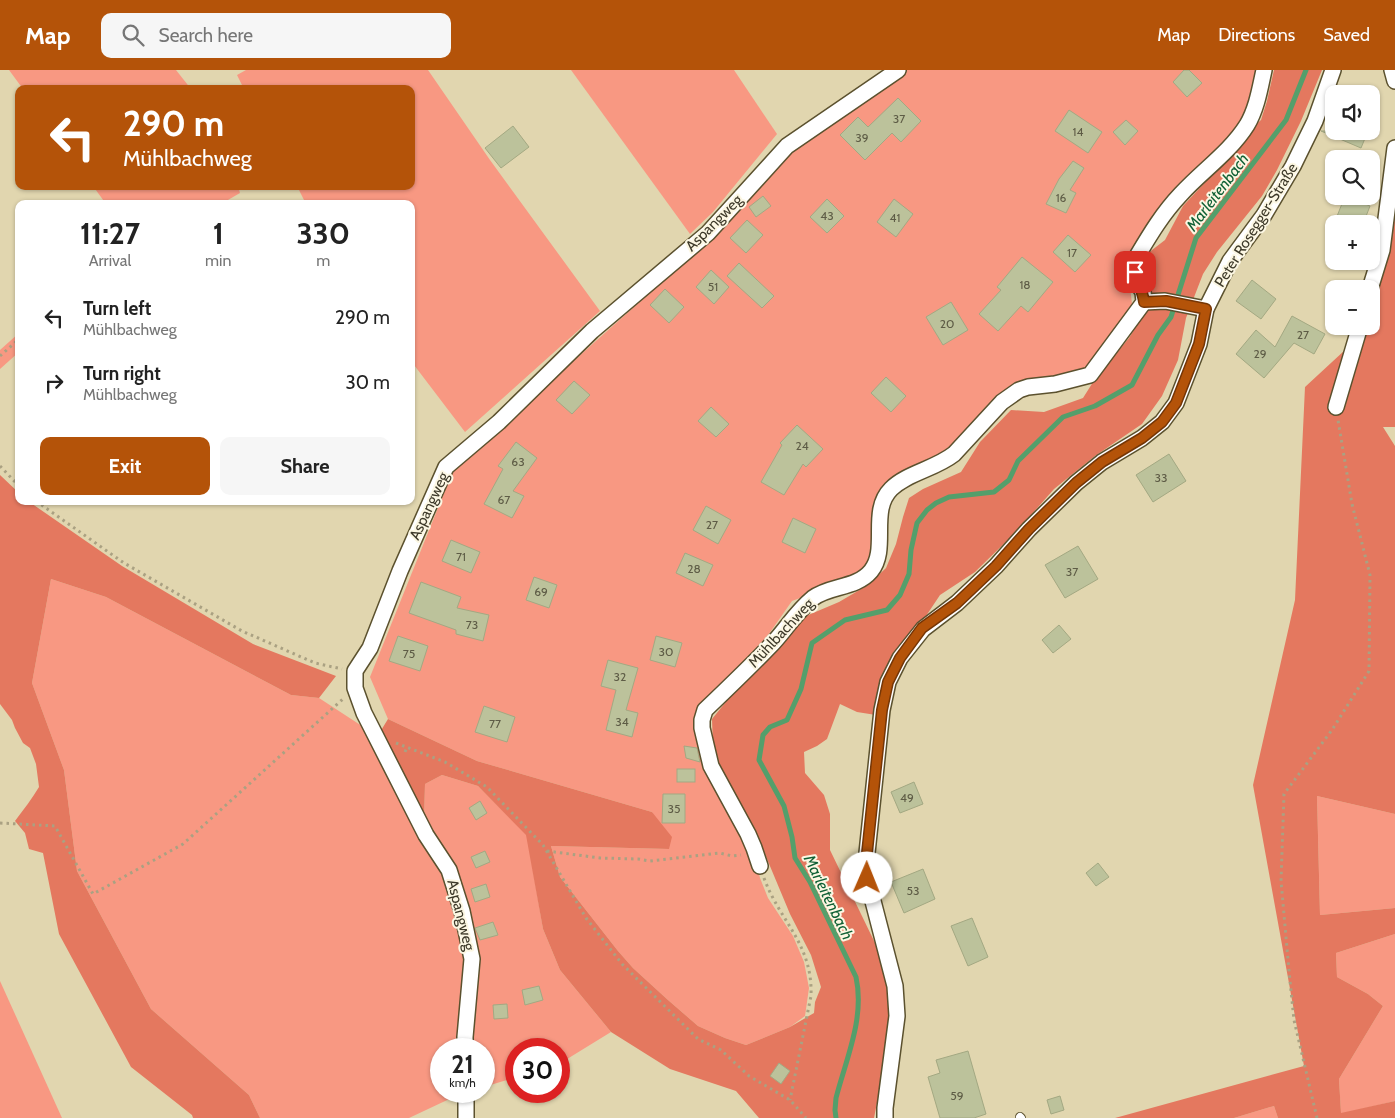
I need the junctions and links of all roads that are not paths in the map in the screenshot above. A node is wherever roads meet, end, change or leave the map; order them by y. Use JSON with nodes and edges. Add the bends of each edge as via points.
{"nodes":[{"id":1,"x":898,"y":70,"type":"edge"},
{"id":2,"x":1264,"y":70,"type":"edge"},
{"id":3,"x":1334,"y":70,"type":"edge"},
{"id":4,"x":1392,"y":70,"type":"edge"},
{"id":5,"x":1395,"y":81,"type":"edge"},
{"id":6,"x":1395,"y":148,"type":"edge"},
{"id":7,"x":1373,"y":280,"type":"edge"},
{"id":8,"x":1144,"y":302,"type":"junction"},
{"id":9,"x":1206,"y":309,"type":"junction"},
{"id":10,"x":1357,"y":335,"type":"edge"},
{"id":11,"x":1336,"y":407,"type":"road end"},
{"id":12,"x":760,"y":866,"type":"road end"},
{"id":13,"x":465,"y":1038,"type":"edge"},
{"id":14,"x":466,"y":1103,"type":"edge"},
{"id":15,"x":466,"y":1118,"type":"edge"},
{"id":16,"x":885,"y":1118,"type":"edge"}],
"edges":[{"from":1,"to":13,"type":"street","name":"Aspangweg","via":[[787,146],[708,233],[592,331],[446,468],[370,648],[355,671],[356,688],[364,713],[426,835],[449,870],[462,911],[472,959]]},
{"from":2,"to":8,"type":"street","via":[[1247,125],[1215,162],[1181,193],[1157,223],[1133,263]]},
{"from":3,"to":9,"type":"street","name":"Peter Rosegger-Straße","via":[[1293,166],[1264,215],[1230,260]]},
{"from":4,"to":5,"type":"street"},
{"from":6,"to":7,"type":"street","via":[[1382,250]]},
{"from":8,"to":9,"type":"street","via":[[1166,301]]},
{"from":8,"to":12,"type":"street","name":"Mühlbachweg","via":[[1090,375],[1020,390],[1002,402],[954,454],[891,489],[880,517],[878,557],[869,573],[853,584],[816,596],[800,609],[773,643],[705,710],[702,728],[711,766],[754,848]]},
{"from":9,"to":16,"type":"street","name":"Peter Rosegger-Straße","via":[[1199,344],[1176,403],[1162,422],[1076,483],[957,603],[922,628],[900,658],[888,682],[882,710],[867,853],[867,878],[895,986],[897,1016]]},
{"from":10,"to":11,"type":"street"},
{"from":14,"to":15,"type":"street"}]}
